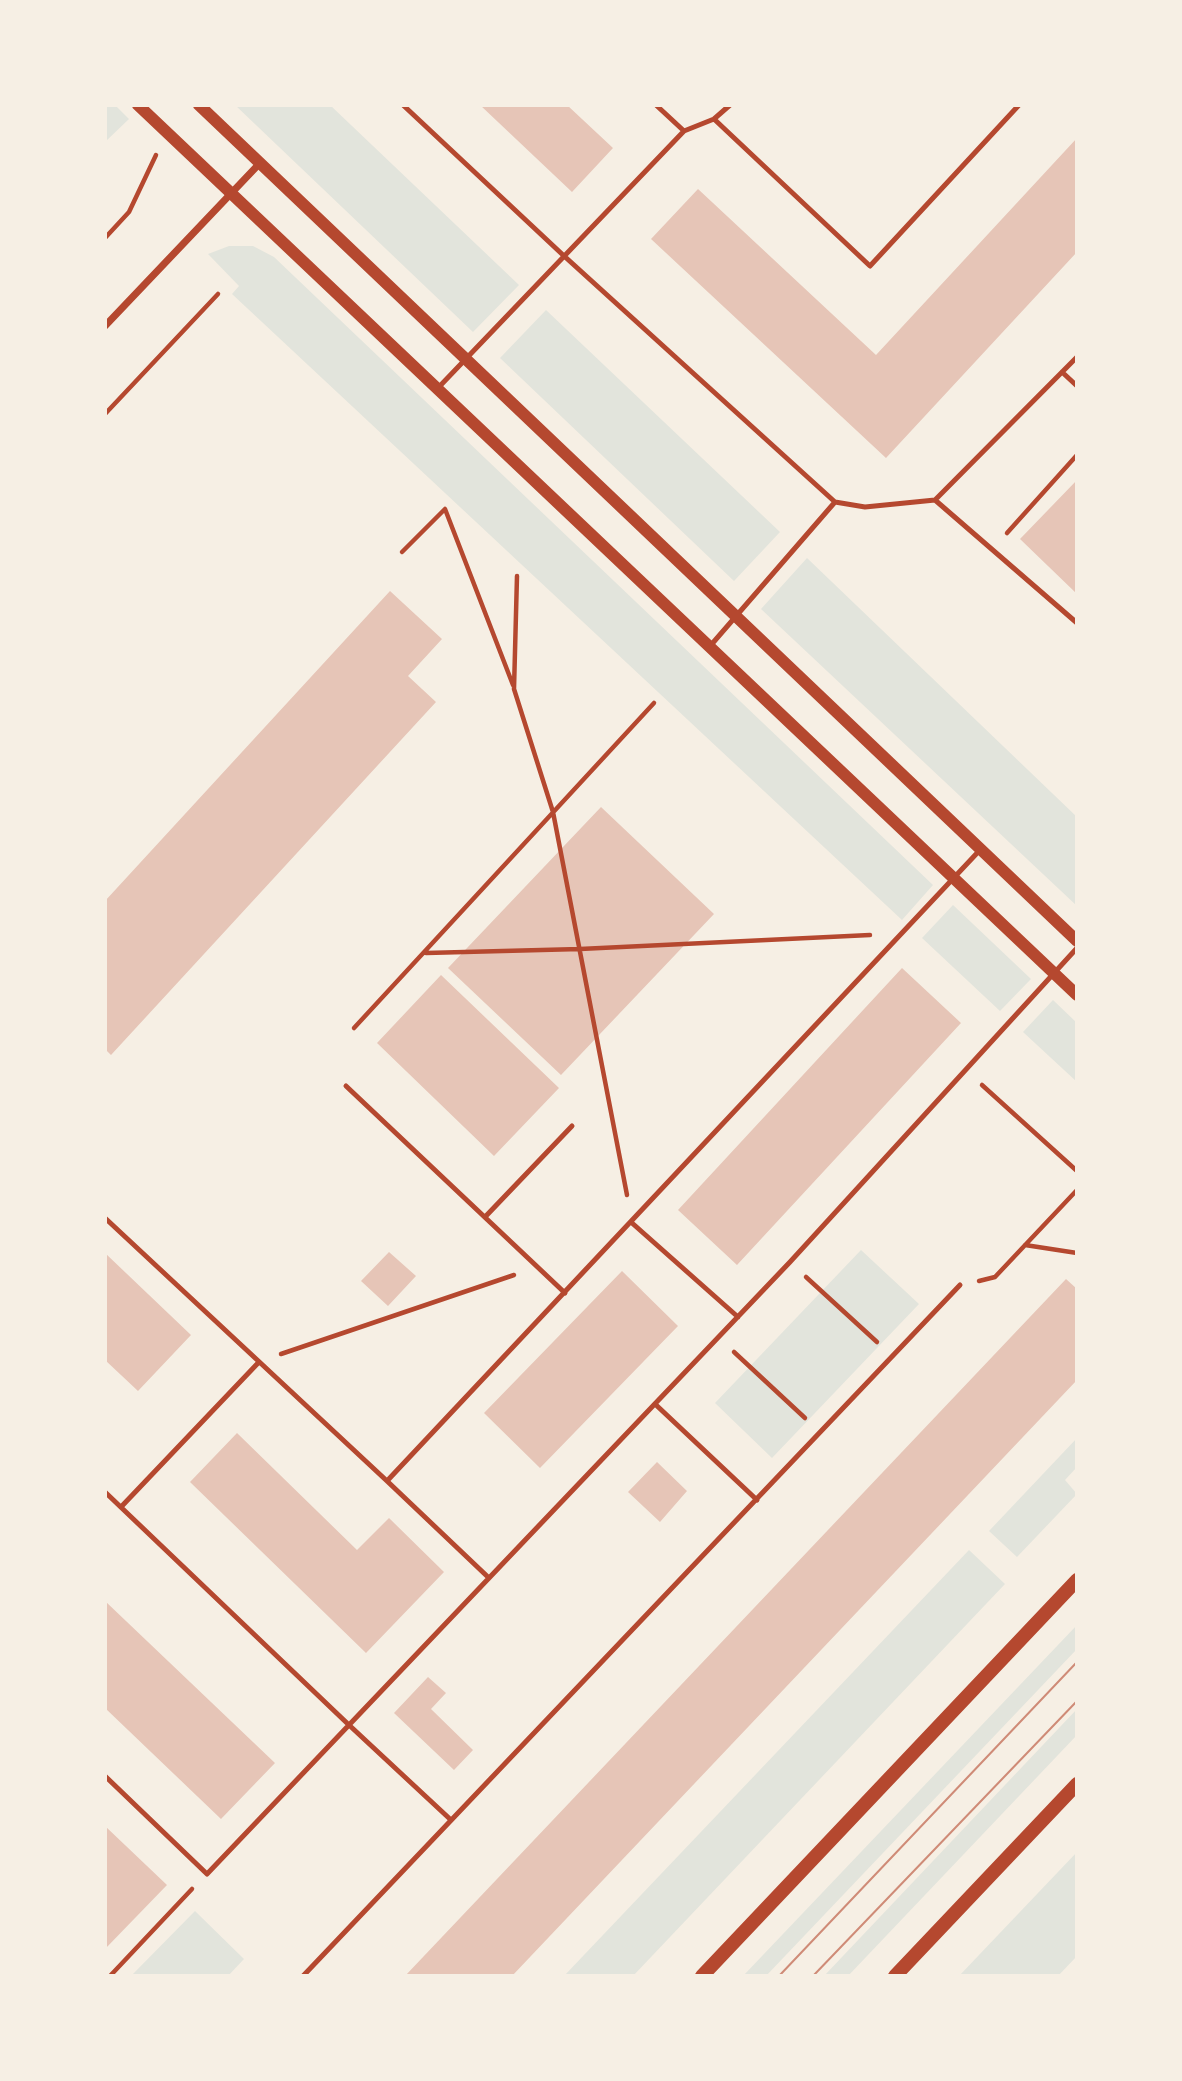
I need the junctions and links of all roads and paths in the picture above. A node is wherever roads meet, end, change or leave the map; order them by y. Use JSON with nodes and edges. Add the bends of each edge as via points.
{"nodes":[{"id":1,"x":138,"y":105,"type":"edge"},
{"id":2,"x":199,"y":105,"type":"edge"},
{"id":3,"x":403,"y":105,"type":"edge"},
{"id":4,"x":656,"y":105,"type":"edge"},
{"id":5,"x":730,"y":105,"type":"edge"},
{"id":6,"x":1019,"y":105,"type":"edge"},
{"id":7,"x":714,"y":119,"type":"junction"},
{"id":8,"x":684,"y":131,"type":"junction"},
{"id":9,"x":157,"y":154,"type":"dead end"},
{"id":10,"x":260,"y":163,"type":"junction"},
{"id":11,"x":231,"y":194,"type":"junction"},
{"id":12,"x":105,"y":238,"type":"edge"},
{"id":13,"x":563,"y":255,"type":"junction"},
{"id":14,"x":218,"y":294,"type":"dead end"},
{"id":15,"x":105,"y":326,"type":"edge"},
{"id":16,"x":1077,"y":356,"type":"edge"},
{"id":17,"x":466,"y":359,"type":"junction"},
{"id":18,"x":1062,"y":372,"type":"junction"},
{"id":19,"x":1077,"y":386,"type":"edge"},
{"id":20,"x":437,"y":389,"type":"junction"},
{"id":21,"x":105,"y":414,"type":"edge"},
{"id":22,"x":1077,"y":455,"type":"edge"},
{"id":23,"x":935,"y":500,"type":"junction"},
{"id":24,"x":835,"y":502,"type":"junction"},
{"id":25,"x":992,"y":549,"type":"junction"},
{"id":26,"x":402,"y":552,"type":"dead end"},
{"id":27,"x":517,"y":576,"type":"dead end"},
{"id":28,"x":736,"y":616,"type":"junction"},
{"id":29,"x":1077,"y":623,"type":"edge"},
{"id":30,"x":709,"y":647,"type":"junction"},
{"id":31,"x":514,"y":689,"type":"junction"},
{"id":32,"x":654,"y":703,"type":"dead end"},
{"id":33,"x":553,"y":812,"type":"junction"},
{"id":34,"x":981,"y":849,"type":"junction"},
{"id":35,"x":954,"y":878,"type":"junction"},
{"id":36,"x":902,"y":933,"type":"junction"},
{"id":37,"x":1077,"y":941,"type":"edge"},
{"id":38,"x":1077,"y":948,"type":"edge"},
{"id":39,"x":580,"y":949,"type":"junction"},
{"id":40,"x":426,"y":953,"type":"junction"},
{"id":41,"x":1054,"y":973,"type":"junction"},
{"id":42,"x":1077,"y":995,"type":"edge"},
{"id":43,"x":354,"y":1028,"type":"dead end"},
{"id":44,"x":966,"y":1070,"type":"junction"},
{"id":45,"x":346,"y":1086,"type":"dead end"},
{"id":46,"x":572,"y":1126,"type":"dead end"},
{"id":47,"x":1077,"y":1171,"type":"edge"},
{"id":48,"x":1077,"y":1190,"type":"edge"},
{"id":49,"x":485,"y":1217,"type":"junction"},
{"id":50,"x":105,"y":1219,"type":"edge"},
{"id":51,"x":632,"y":1223,"type":"junction"},
{"id":52,"x":1024,"y":1245,"type":"junction"},
{"id":53,"x":1077,"y":1253,"type":"edge"},
{"id":54,"x":790,"y":1262,"type":"junction"},
{"id":55,"x":538,"y":1267,"type":"junction"},
{"id":56,"x":960,"y":1285,"type":"joint"},
{"id":57,"x":565,"y":1293,"type":"junction"},
{"id":58,"x":738,"y":1317,"type":"junction"},
{"id":59,"x":718,"y":1337,"type":"junction"},
{"id":60,"x":892,"y":1357,"type":"junction"},
{"id":61,"x":259,"y":1362,"type":"junction"},
{"id":62,"x":655,"y":1404,"type":"junction"},
{"id":63,"x":821,"y":1432,"type":"junction"},
{"id":64,"x":387,"y":1481,"type":"junction"},
{"id":65,"x":105,"y":1492,"type":"edge"},
{"id":66,"x":757,"y":1500,"type":"junction"},
{"id":67,"x":121,"y":1507,"type":"junction"},
{"id":68,"x":489,"y":1578,"type":"junction"},
{"id":69,"x":1077,"y":1580,"type":"edge"},
{"id":70,"x":349,"y":1725,"type":"junction"},
{"id":71,"x":105,"y":1776,"type":"edge"},
{"id":72,"x":1077,"y":1784,"type":"edge"},
{"id":73,"x":451,"y":1820,"type":"junction"},
{"id":74,"x":207,"y":1874,"type":"junction"},
{"id":75,"x":110,"y":1976,"type":"edge"},
{"id":76,"x":303,"y":1976,"type":"edge"},
{"id":77,"x":702,"y":1976,"type":"edge"},
{"id":78,"x":895,"y":1976,"type":"edge"}],
"edges":[{"from":1,"to":11,"type":"street"},
{"from":2,"to":10,"type":"street"},
{"from":3,"to":13,"type":"lane"},
{"from":4,"to":8,"type":"lane"},
{"from":5,"to":7,"type":"lane"},
{"from":6,"to":7,"type":"lane","via":[[870,266]]},
{"from":7,"to":8,"type":"lane"},
{"from":8,"to":13,"type":"lane"},
{"from":9,"to":12,"type":"path","via":[[130,212]]},
{"from":10,"to":11,"type":"street"},
{"from":10,"to":17,"type":"street"},
{"from":11,"to":15,"type":"street"},
{"from":11,"to":20,"type":"street"},
{"from":13,"to":17,"type":"lane"},
{"from":13,"to":24,"type":"lane"},
{"from":14,"to":21,"type":"path"},
{"from":16,"to":18,"type":"lane"},
{"from":17,"to":20,"type":"lane"},
{"from":17,"to":28,"type":"street"},
{"from":18,"to":19,"type":"lane"},
{"from":18,"to":23,"type":"lane"},
{"from":20,"to":30,"type":"street"},
{"from":22,"to":25,"type":"path"},
{"from":23,"to":24,"type":"lane","via":[[865,507]]},
{"from":23,"to":25,"type":"lane"},
{"from":24,"to":28,"type":"lane"},
{"from":25,"to":29,"type":"lane"},
{"from":26,"to":31,"type":"path","via":[[445,509]]},
{"from":27,"to":31,"type":"path"},
{"from":28,"to":30,"type":"lane"},
{"from":28,"to":34,"type":"street"},
{"from":30,"to":35,"type":"street"},
{"from":31,"to":33,"type":"path"},
{"from":32,"to":33,"type":"path"},
{"from":33,"to":39,"type":"path"},
{"from":33,"to":40,"type":"path"},
{"from":34,"to":35,"type":"lane"},
{"from":34,"to":37,"type":"street"},
{"from":35,"to":36,"type":"lane"},
{"from":35,"to":41,"type":"street"},
{"from":36,"to":39,"type":"path"},
{"from":36,"to":51,"type":"lane"},
{"from":38,"to":41,"type":"lane"},
{"from":39,"to":40,"type":"path"},
{"from":39,"to":51,"type":"path"},
{"from":40,"to":43,"type":"path"},
{"from":41,"to":42,"type":"street"},
{"from":41,"to":44,"type":"lane"},
{"from":44,"to":47,"type":"path"},
{"from":44,"to":54,"type":"lane"},
{"from":45,"to":49,"type":"lane"},
{"from":46,"to":49,"type":"lane"},
{"from":48,"to":52,"type":"path"},
{"from":49,"to":55,"type":"lane"},
{"from":50,"to":61,"type":"lane"},
{"from":51,"to":57,"type":"lane"},
{"from":51,"to":58,"type":"lane"},
{"from":52,"to":53,"type":"path"},
{"from":52,"to":56,"type":"path","via":[[995,1277]]},
{"from":54,"to":58,"type":"lane"},
{"from":54,"to":60,"type":"path"},
{"from":55,"to":57,"type":"lane"},
{"from":55,"to":61,"type":"path"},
{"from":56,"to":60,"type":"lane"},
{"from":57,"to":64,"type":"lane"},
{"from":58,"to":59,"type":"lane"},
{"from":59,"to":62,"type":"lane"},
{"from":59,"to":63,"type":"path"},
{"from":60,"to":63,"type":"lane"},
{"from":61,"to":64,"type":"lane"},
{"from":61,"to":67,"type":"lane"},
{"from":62,"to":66,"type":"lane"},
{"from":62,"to":68,"type":"lane"},
{"from":63,"to":66,"type":"lane"},
{"from":64,"to":68,"type":"lane"},
{"from":65,"to":67,"type":"lane"},
{"from":66,"to":73,"type":"lane"},
{"from":67,"to":70,"type":"lane"},
{"from":68,"to":70,"type":"lane"},
{"from":69,"to":77,"type":"main road"},
{"from":70,"to":73,"type":"lane"},
{"from":70,"to":74,"type":"lane"},
{"from":71,"to":74,"type":"lane"},
{"from":72,"to":78,"type":"main road"},
{"from":73,"to":76,"type":"lane"},
{"from":74,"to":75,"type":"path"}]}
